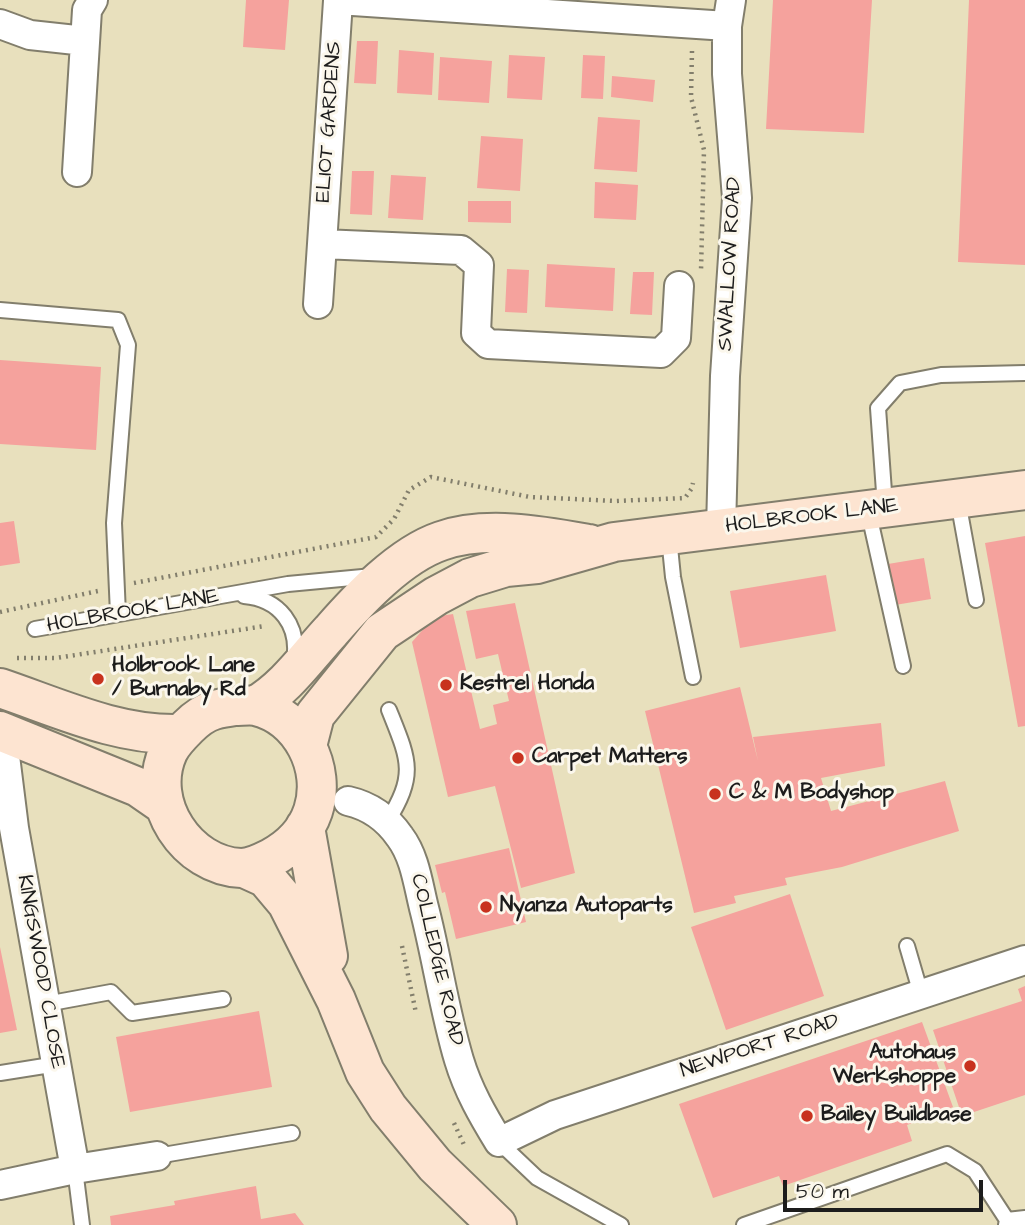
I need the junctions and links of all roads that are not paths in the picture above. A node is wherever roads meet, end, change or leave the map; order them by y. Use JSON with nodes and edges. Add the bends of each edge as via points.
{"nodes":[{"id":1,"x":93,"y":0,"type":"edge"},
{"id":2,"x":338,"y":0,"type":"edge"},
{"id":3,"x":729,"y":13,"type":"edge"},
{"id":4,"x":0,"y":24,"type":"edge"},
{"id":5,"x":85,"y":41,"type":"junction"},
{"id":6,"x":78,"y":172,"type":"dead end"},
{"id":7,"x":322,"y":244,"type":"junction"},
{"id":8,"x":679,"y":286,"type":"dead end"},
{"id":9,"x":318,"y":304,"type":"dead end"},
{"id":10,"x":0,"y":310,"type":"edge"},
{"id":11,"x":1025,"y":373,"type":"edge"},
{"id":12,"x":1025,"y":490,"type":"edge"},
{"id":13,"x":958,"y":499,"type":"junction"},
{"id":14,"x":877,"y":509,"type":"junction"},
{"id":15,"x":721,"y":529,"type":"junction"},
{"id":16,"x":668,"y":536,"type":"junction"},
{"id":17,"x":600,"y":545,"type":"junction"},
{"id":18,"x":387,"y":575,"type":"junction"},
{"id":19,"x":231,"y":594,"type":"junction"},
{"id":20,"x":976,"y":600,"type":"dead end"},
{"id":21,"x":118,"y":614,"type":"junction"},
{"id":22,"x":35,"y":629,"type":"dead end"},
{"id":23,"x":903,"y":666,"type":"dead end"},
{"id":24,"x":4,"y":672,"type":"edge"},
{"id":25,"x":693,"y":677,"type":"dead end"},
{"id":26,"x":288,"y":679,"type":"junction"},
{"id":27,"x":256,"y":706,"type":"junction"},
{"id":28,"x":389,"y":710,"type":"dead end"},
{"id":29,"x":1,"y":731,"type":"edge"},
{"id":30,"x":180,"y":734,"type":"junction"},
{"id":31,"x":318,"y":793,"type":"junction"},
{"id":32,"x":164,"y":805,"type":"junction"},
{"id":33,"x":387,"y":822,"type":"junction"},
{"id":34,"x":7,"y":829,"type":"edge"},
{"id":35,"x":244,"y":868,"type":"junction"},
{"id":36,"x":907,"y":946,"type":"dead end"},
{"id":37,"x":1025,"y":960,"type":"edge"},
{"id":38,"x":921,"y":994,"type":"junction"},
{"id":39,"x":223,"y":999,"type":"dead end"},
{"id":40,"x":336,"y":1000,"type":"junction"},
{"id":41,"x":46,"y":1003,"type":"junction"},
{"id":42,"x":57,"y":1064,"type":"junction"},
{"id":43,"x":0,"y":1073,"type":"edge"},
{"id":44,"x":292,"y":1133,"type":"dead end"},
{"id":45,"x":499,"y":1142,"type":"junction"},
{"id":46,"x":157,"y":1156,"type":"joint"},
{"id":47,"x":75,"y":1170,"type":"junction"},
{"id":48,"x":0,"y":1185,"type":"edge"},
{"id":49,"x":1025,"y":1218,"type":"edge"},
{"id":50,"x":1006,"y":1222,"type":"edge"},
{"id":51,"x":82,"y":1225,"type":"edge"},
{"id":52,"x":497,"y":1225,"type":"edge"},
{"id":53,"x":621,"y":1225,"type":"edge"},
{"id":54,"x":744,"y":1225,"type":"edge"}],
"edges":[{"from":1,"to":5,"type":"street","via":[[87,10]]},
{"from":2,"to":3,"type":"street"},
{"from":2,"to":7,"type":"street","name":"ELIOT GARDENS"},
{"from":3,"to":15,"type":"street","name":"SWALLOW ROAD","via":[[727,74],[737,198]]},
{"from":4,"to":5,"type":"street","via":[[30,35]]},
{"from":5,"to":6,"type":"street"},
{"from":7,"to":8,"type":"street","via":[[461,250],[479,265],[476,333],[488,344],[661,353],[676,338]]},
{"from":7,"to":9,"type":"street","name":"ELIOT GARDENS"},
{"from":10,"to":21,"type":"lane","via":[[118,320],[128,345],[114,523]]},
{"from":11,"to":14,"type":"lane","via":[[941,374],[900,383],[878,408]]},
{"from":12,"to":13,"type":"main road","name":"HOLBROOK LANE"},
{"from":13,"to":14,"type":"main road","name":"HOLBROOK LANE"},
{"from":13,"to":20,"type":"lane"},
{"from":14,"to":15,"type":"main road","name":"HOLBROOK LANE"},
{"from":14,"to":23,"type":"lane"},
{"from":15,"to":16,"type":"main road","name":"HOLBROOK LANE"},
{"from":16,"to":17,"type":"main road","name":"HOLBROOK LANE"},
{"from":16,"to":25,"type":"lane"},
{"from":17,"to":18,"type":"main road","name":"HOLBROOK LANE","via":[[534,535],[467,536],[441,540],[408,557]]},
{"from":17,"to":31,"type":"main road","name":"HOLBROOK LANE","via":[[470,578],[382,632],[315,715]]},
{"from":18,"to":19,"type":"lane","name":"HOLBROOK LANE"},
{"from":18,"to":26,"type":"main road","name":"HOLBROOK LANE"},
{"from":19,"to":21,"type":"lane","name":"HOLBROOK LANE"},
{"from":19,"to":26,"type":"lane","name":"HOLBROOK LANE","via":[[265,601],[290,621],[295,653]]},
{"from":21,"to":22,"type":"lane","name":"HOLBROOK LANE"},
{"from":24,"to":30,"type":"main road","via":[[125,731]]},
{"from":26,"to":27,"type":"main road","name":"HOLBROOK LANE"},
{"from":27,"to":30,"type":"main road","via":[[213,710]]},
{"from":27,"to":31,"type":"main road","via":[[294,727]]},
{"from":28,"to":33,"type":"lane","via":[[406,760],[407,780]]},
{"from":29,"to":32,"type":"main road","via":[[138,787]]},
{"from":29,"to":34,"type":"street","name":"KINGSWOOD CLOSE"},
{"from":30,"to":32,"type":"main road","via":[[168,751],[163,770]]},
{"from":31,"to":33,"type":"street","name":"COLLEDGE ROAD","via":[[364,805]]},
{"from":31,"to":35,"type":"main road","via":[[294,843]]},
{"from":31,"to":40,"type":"main road"},
{"from":32,"to":35,"type":"main road","via":[[188,846],[223,865]]},
{"from":33,"to":45,"type":"street","name":"COLLEDGE ROAD","via":[[414,864],[460,1064],[477,1107]]},
{"from":34,"to":41,"type":"street","name":"KINGSWOOD CLOSE"},
{"from":35,"to":40,"type":"main road","via":[[266,878],[287,903]]},
{"from":36,"to":38,"type":"lane"},
{"from":37,"to":38,"type":"street","name":"NEWPORT ROAD"},
{"from":38,"to":45,"type":"street","name":"NEWPORT ROAD","via":[[555,1115]]},
{"from":39,"to":41,"type":"lane","via":[[132,1013],[111,992]]},
{"from":40,"to":52,"type":"main road","via":[[365,1072],[388,1108],[435,1165]]},
{"from":41,"to":42,"type":"street","name":"KINGSWOOD CLOSE"},
{"from":42,"to":43,"type":"lane"},
{"from":42,"to":47,"type":"street","name":"KINGSWOOD CLOSE"},
{"from":44,"to":46,"type":"lane"},
{"from":45,"to":53,"type":"lane","via":[[537,1178]]},
{"from":46,"to":47,"type":"street"},
{"from":47,"to":48,"type":"street"},
{"from":47,"to":51,"type":"lane"},
{"from":49,"to":50,"type":"lane"},
{"from":50,"to":54,"type":"lane","via":[[975,1171],[947,1154]]}]}
